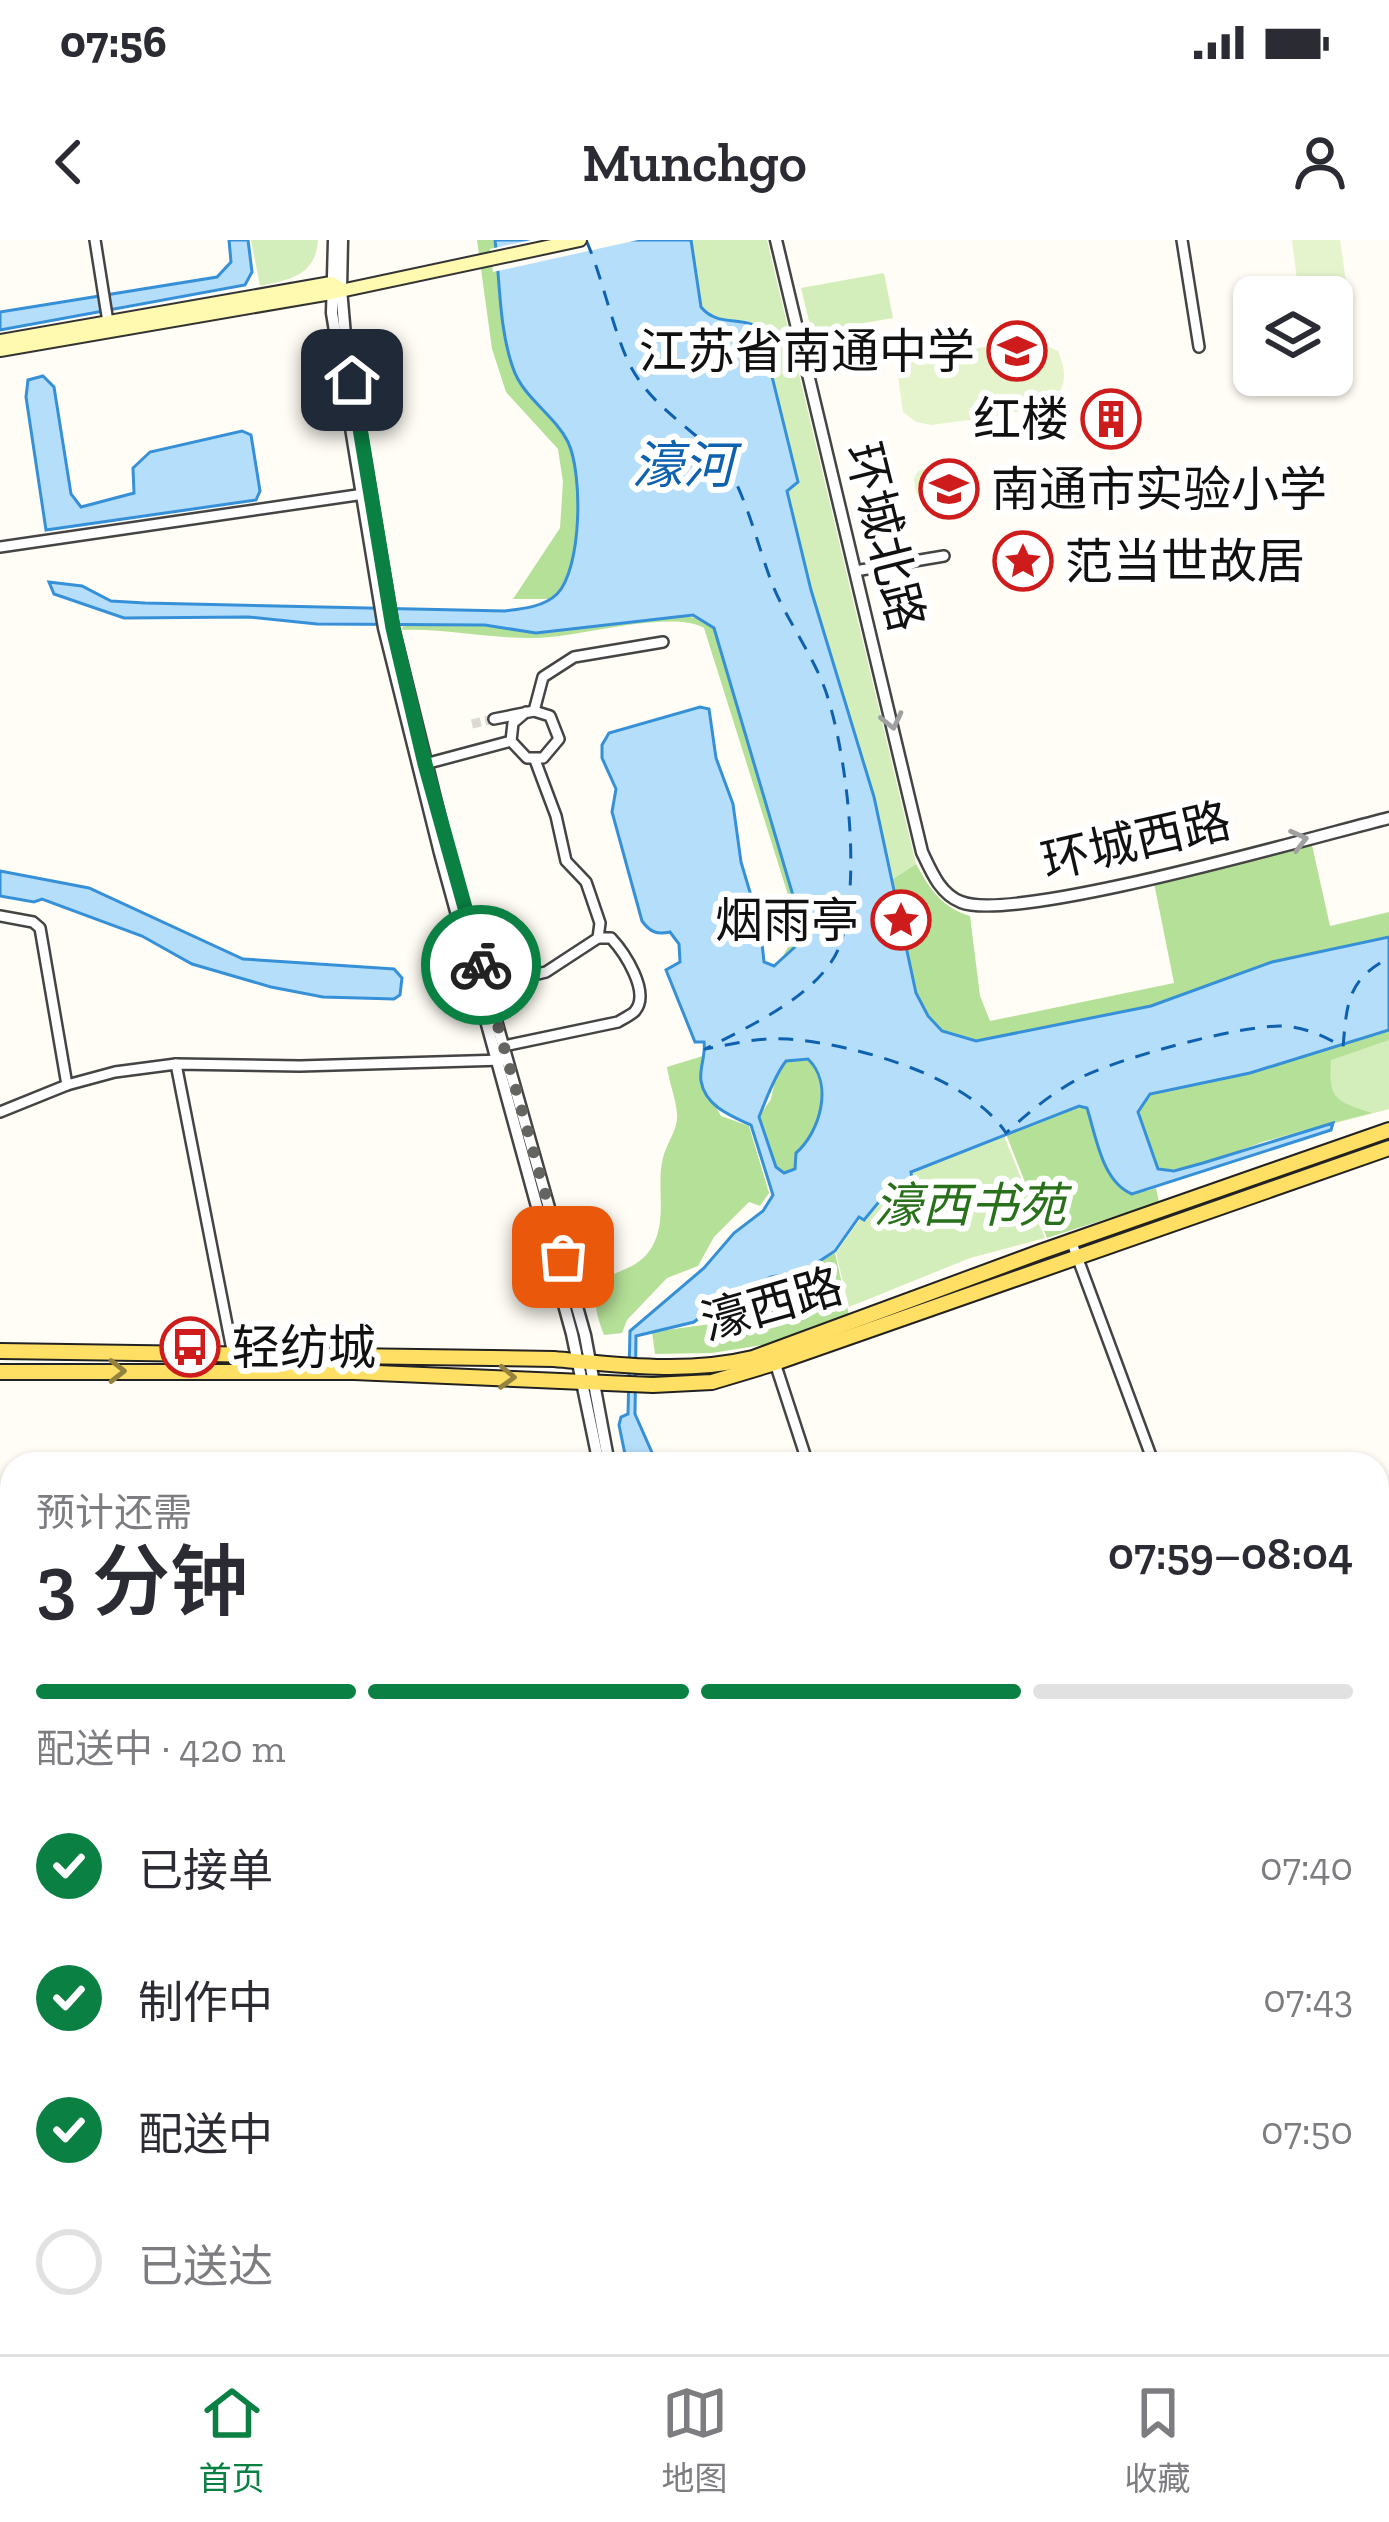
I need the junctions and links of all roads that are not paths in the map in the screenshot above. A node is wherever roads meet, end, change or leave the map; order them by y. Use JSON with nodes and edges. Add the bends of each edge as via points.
{"nodes":[{"id":1,"x":95,"y":240,"type":"edge"},
{"id":2,"x":338,"y":240,"type":"edge"},
{"id":3,"x":580,"y":240,"type":"edge"},
{"id":4,"x":776,"y":240,"type":"edge"},
{"id":5,"x":1182,"y":240,"type":"edge"},
{"id":6,"x":334,"y":288,"type":"junction"},
{"id":7,"x":107,"y":317,"type":"junction"},
{"id":8,"x":0,"y":340,"type":"edge"},
{"id":9,"x":1198,"y":347,"type":"dead end"},
{"id":10,"x":0,"y":350,"type":"edge"},
{"id":11,"x":366,"y":494,"type":"junction"},
{"id":12,"x":0,"y":548,"type":"edge"},
{"id":13,"x":944,"y":556,"type":"dead end"},
{"id":14,"x":855,"y":571,"type":"junction"},
{"id":15,"x":389,"y":628,"type":"junction"},
{"id":16,"x":663,"y":642,"type":"dead end"},
{"id":17,"x":530,"y":712,"type":"junction"},
{"id":18,"x":494,"y":718,"type":"tunnel mouth"},
{"id":19,"x":511,"y":741,"type":"junction"},
{"id":20,"x":535,"y":760,"type":"junction"},
{"id":21,"x":425,"y":764,"type":"junction"},
{"id":22,"x":1389,"y":818,"type":"edge"},
{"id":23,"x":922,"y":852,"type":"joint"},
{"id":24,"x":0,"y":916,"type":"edge"},
{"id":25,"x":598,"y":938,"type":"junction"},
{"id":26,"x":487,"y":986,"type":"junction"},
{"id":27,"x":504,"y":1046,"type":"junction"},
{"id":28,"x":503,"y":1060,"type":"junction"},
{"id":29,"x":176,"y":1064,"type":"junction"},
{"id":30,"x":67,"y":1085,"type":"junction"},
{"id":31,"x":0,"y":1112,"type":"edge"},
{"id":32,"x":1389,"y":1130,"type":"edge"},
{"id":33,"x":1389,"y":1148,"type":"edge"},
{"id":34,"x":1074,"y":1249,"type":"junction"},
{"id":35,"x":0,"y":1351,"type":"edge"},
{"id":36,"x":233,"y":1355,"type":"junction"},
{"id":37,"x":584,"y":1361,"type":"junction"},
{"id":38,"x":776,"y":1364,"type":"junction"},
{"id":39,"x":0,"y":1372,"type":"edge"},
{"id":40,"x":588,"y":1381,"type":"junction"},
{"id":41,"x":597,"y":1452,"type":"edge"},
{"id":42,"x":606,"y":1452,"type":"edge"},
{"id":43,"x":804,"y":1452,"type":"edge"},
{"id":44,"x":1150,"y":1452,"type":"edge"}],
"edges":[{"from":1,"to":7,"type":"street"},
{"from":2,"to":6,"type":"street"},
{"from":3,"to":6,"type":"main road"},
{"from":4,"to":14,"type":"street","name":"环城北路"},
{"from":5,"to":9,"type":"street"},
{"from":6,"to":7,"type":"main road"},
{"from":6,"to":10,"type":"main road"},
{"from":6,"to":11,"type":"street"},
{"from":7,"to":8,"type":"main road"},
{"from":11,"to":12,"type":"street"},
{"from":11,"to":15,"type":"street"},
{"from":13,"to":14,"type":"street"},
{"from":14,"to":23,"type":"street","name":"环城北路","one_way":true},
{"from":15,"to":21,"type":"street"},
{"from":15,"to":28,"type":"street","via":[[423,786]]},
{"from":16,"to":17,"type":"street","via":[[574,657],[543,677]]},
{"from":17,"to":18,"type":"street"},
{"from":17,"to":19,"type":"street","via":[[513,723]]},
{"from":17,"to":20,"type":"street","via":[[550,716],[559,739]]},
{"from":19,"to":20,"type":"street"},
{"from":19,"to":21,"type":"street"},
{"from":20,"to":25,"type":"street","via":[[566,861],[586,882]]},
{"from":21,"to":26,"type":"street"},
{"from":23,"to":22,"type":"street","name":"环城西路","one_way":true,"via":[[946,893],[962,903],[1012,906]]},
{"from":24,"to":30,"type":"street","via":[[40,928]]},
{"from":25,"to":26,"type":"street","via":[[546,972]]},
{"from":25,"to":27,"type":"street","via":[[619,947],[637,981],[634,1012]]},
{"from":26,"to":27,"type":"street"},
{"from":27,"to":28,"type":"street"},
{"from":28,"to":29,"type":"street"},
{"from":28,"to":37,"type":"street"},
{"from":29,"to":30,"type":"street"},
{"from":29,"to":36,"type":"street"},
{"from":30,"to":31,"type":"street"},
{"from":32,"to":34,"type":"main road","name":"濠西路"},
{"from":33,"to":34,"type":"main road","name":"濠西路"},
{"from":34,"to":37,"type":"main road","name":"濠西路","via":[[753,1358],[695,1367]]},
{"from":34,"to":38,"type":"main road","name":"濠西路"},
{"from":34,"to":44,"type":"street"},
{"from":35,"to":36,"type":"main road","name":"濠西路"},
{"from":36,"to":37,"type":"main road","name":"濠西路"},
{"from":37,"to":40,"type":"street"},
{"from":38,"to":40,"type":"main road","name":"濠西路","via":[[712,1382]]},
{"from":38,"to":43,"type":"street"},
{"from":39,"to":40,"type":"main road","name":"濠西路","one_way":true},
{"from":40,"to":41,"type":"street"},
{"from":40,"to":42,"type":"street"}]}
